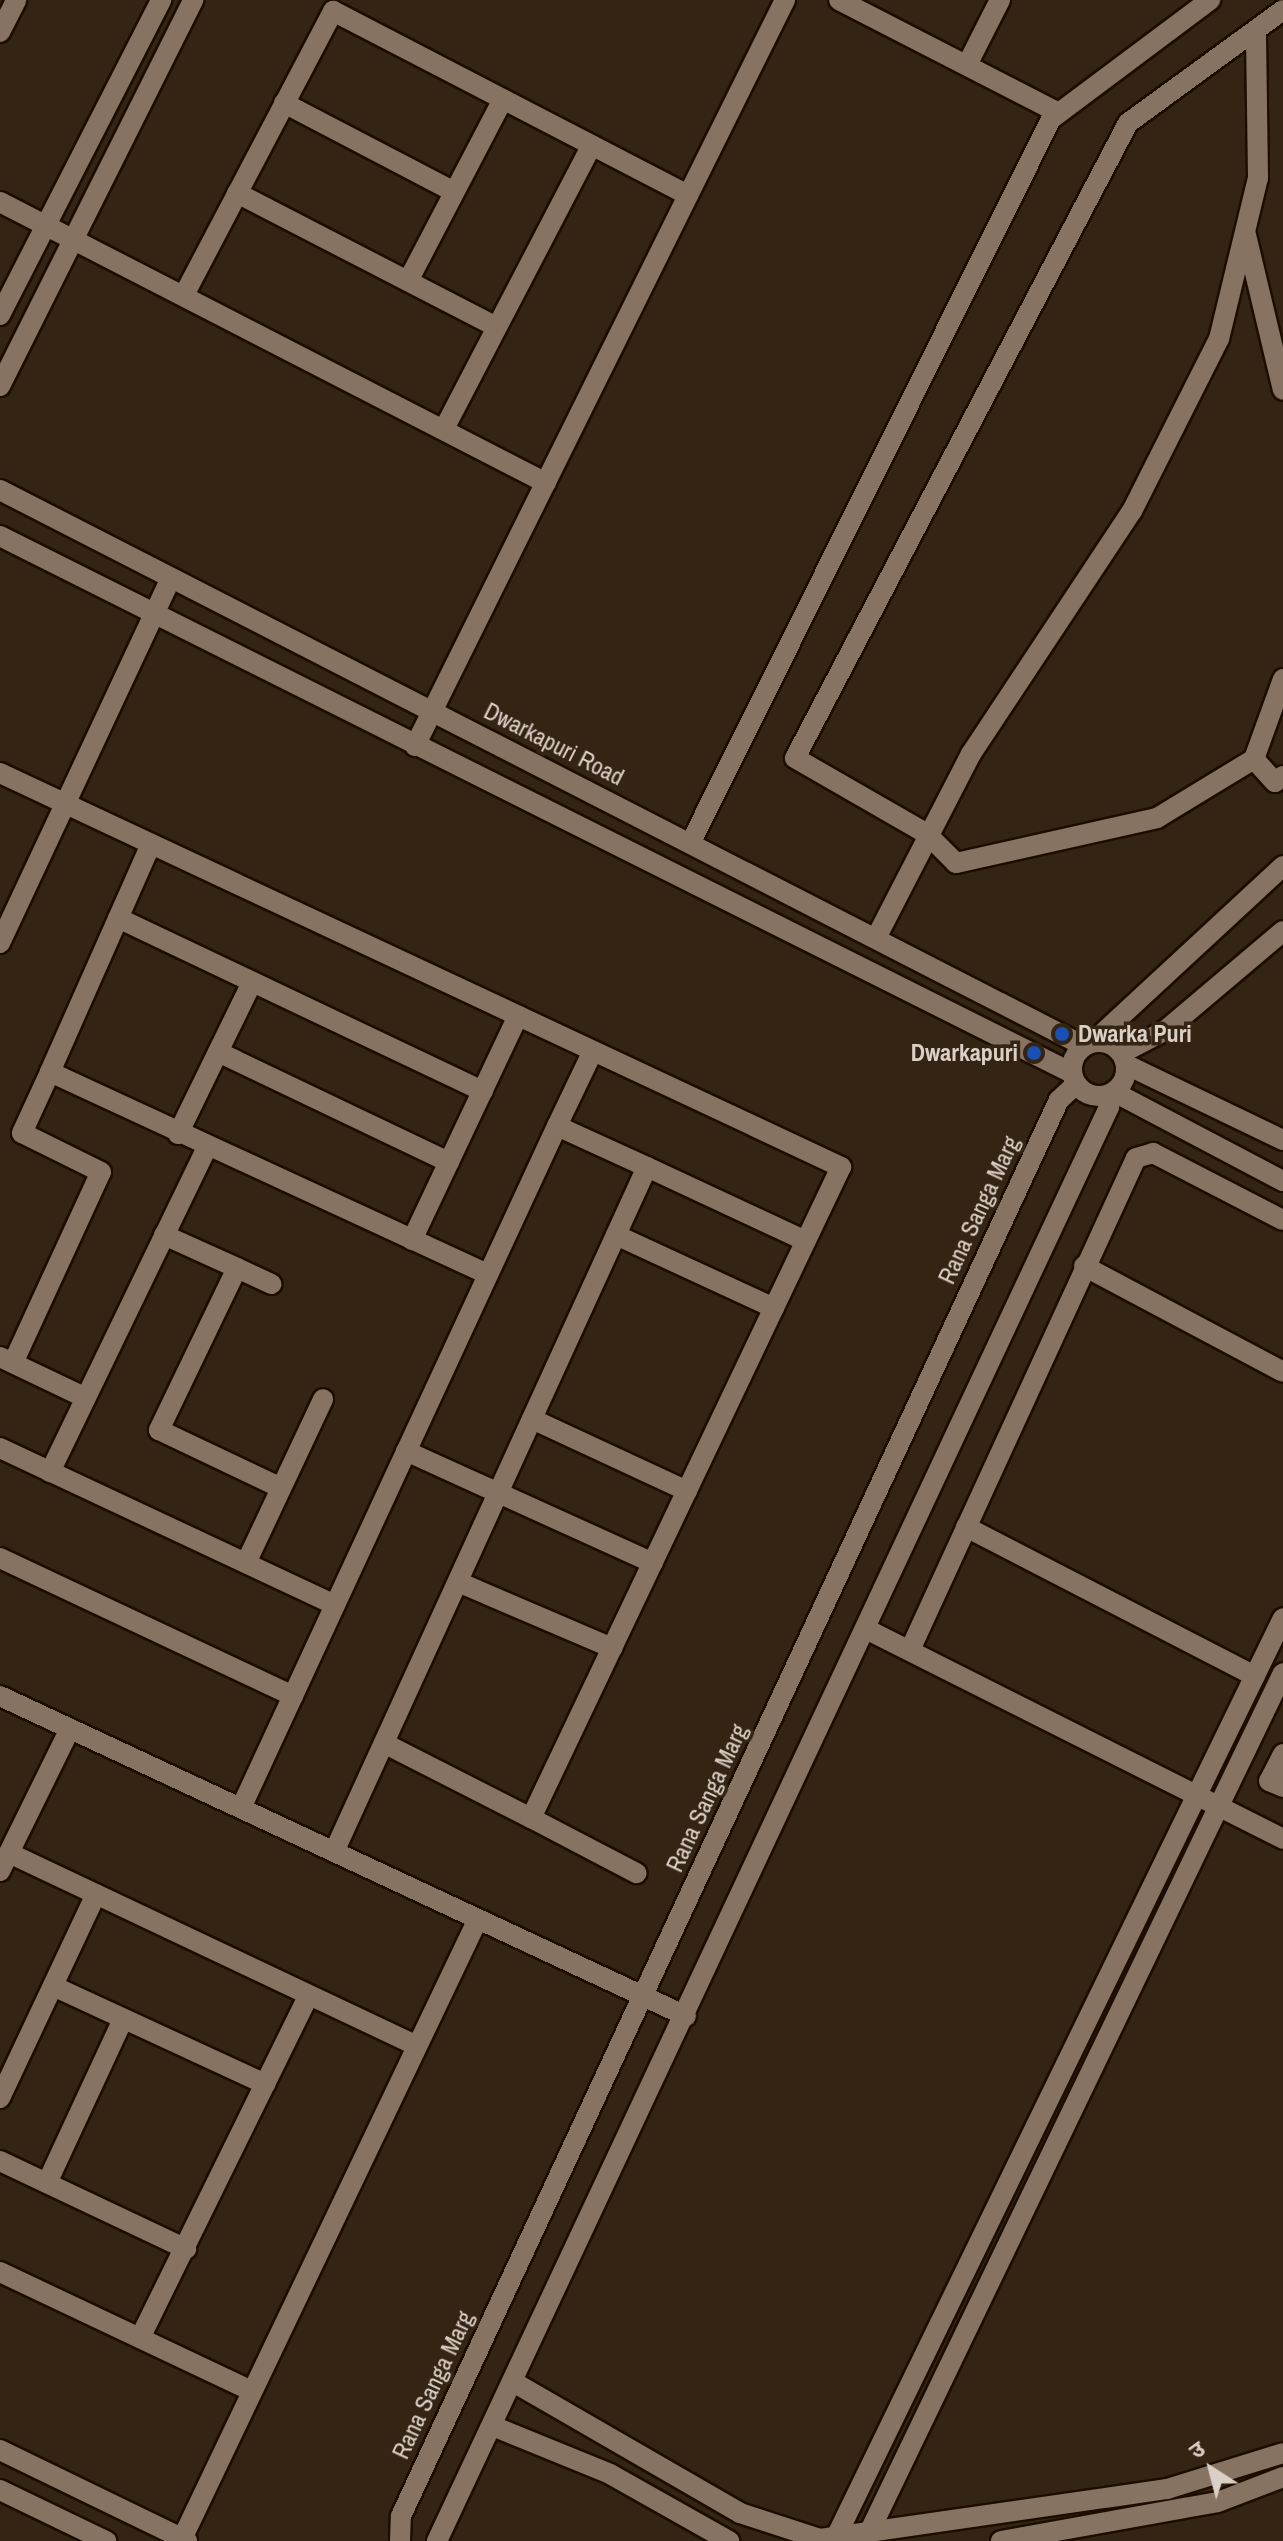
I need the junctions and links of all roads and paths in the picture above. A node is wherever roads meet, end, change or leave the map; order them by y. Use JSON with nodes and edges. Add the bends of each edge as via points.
{"nodes":[{"id":1,"x":16,"y":0,"type":"edge"},
{"id":2,"x":161,"y":0,"type":"edge"},
{"id":3,"x":193,"y":0,"type":"edge"},
{"id":4,"x":785,"y":0,"type":"edge"},
{"id":5,"x":839,"y":0,"type":"edge"},
{"id":6,"x":1000,"y":0,"type":"edge"},
{"id":7,"x":1210,"y":0,"type":"edge"},
{"id":8,"x":1283,"y":10,"type":"edge"},
{"id":9,"x":1256,"y":30,"type":"junction"},
{"id":10,"x":0,"y":32,"type":"edge"},
{"id":11,"x":967,"y":65,"type":"junction"},
{"id":12,"x":503,"y":99,"type":"junction"},
{"id":13,"x":284,"y":103,"type":"junction"},
{"id":14,"x":1059,"y":113,"type":"junction"},
{"id":15,"x":592,"y":145,"type":"junction"},
{"id":16,"x":454,"y":192,"type":"junction"},
{"id":17,"x":237,"y":193,"type":"junction"},
{"id":18,"x":688,"y":195,"type":"junction"},
{"id":19,"x":0,"y":202,"type":"edge"},
{"id":20,"x":48,"y":226,"type":"junction"},
{"id":21,"x":1245,"y":231,"type":"junction"},
{"id":22,"x":75,"y":238,"type":"junction"},
{"id":23,"x":408,"y":281,"type":"junction"},
{"id":24,"x":184,"y":295,"type":"junction"},
{"id":25,"x":0,"y":315,"type":"edge"},
{"id":26,"x":497,"y":327,"type":"junction"},
{"id":27,"x":0,"y":386,"type":"edge"},
{"id":28,"x":1283,"y":390,"type":"edge"},
{"id":29,"x":444,"y":429,"type":"junction"},
{"id":30,"x":546,"y":483,"type":"junction"},
{"id":31,"x":0,"y":490,"type":"edge"},
{"id":32,"x":0,"y":536,"type":"edge"},
{"id":33,"x":171,"y":578,"type":"junction"},
{"id":34,"x":156,"y":614,"type":"junction"},
{"id":35,"x":1283,"y":679,"type":"edge"},
{"id":36,"x":433,"y":711,"type":"junction"},
{"id":37,"x":415,"y":746,"type":"junction"},
{"id":38,"x":1254,"y":759,"type":"junction"},
{"id":39,"x":0,"y":773,"type":"edge"},
{"id":40,"x":1283,"y":776,"type":"edge"},
{"id":41,"x":66,"y":804,"type":"junction"},
{"id":42,"x":927,"y":834,"type":"junction"},
{"id":43,"x":691,"y":842,"type":"junction"},
{"id":44,"x":151,"y":844,"type":"junction"},
{"id":45,"x":1283,"y":866,"type":"edge"},
{"id":46,"x":118,"y":918,"type":"junction"},
{"id":47,"x":1283,"y":931,"type":"edge"},
{"id":48,"x":876,"y":938,"type":"junction"},
{"id":49,"x":0,"y":943,"type":"edge"},
{"id":50,"x":252,"y":982,"type":"junction"},
{"id":51,"x":518,"y":1016,"type":"junction"},
{"id":52,"x":1088,"y":1044,"type":"junction"},
{"id":53,"x":593,"y":1051,"type":"junction"},
{"id":54,"x":218,"y":1052,"type":"junction"},
{"id":55,"x":1124,"y":1059,"type":"junction"},
{"id":56,"x":50,"y":1072,"type":"junction"},
{"id":57,"x":1074,"y":1078,"type":"junction"},
{"id":58,"x":483,"y":1091,"type":"junction"},
{"id":59,"x":1110,"y":1094,"type":"junction"},
{"id":60,"x":557,"y":1126,"type":"junction"},
{"id":61,"x":178,"y":1134,"type":"junction"},
{"id":62,"x":1283,"y":1140,"type":"edge"},
{"id":63,"x":207,"y":1147,"type":"junction"},
{"id":64,"x":449,"y":1162,"type":"junction"},
{"id":65,"x":647,"y":1167,"type":"junction"},
{"id":66,"x":1283,"y":1181,"type":"edge"},
{"id":67,"x":1283,"y":1220,"type":"edge"},
{"id":68,"x":164,"y":1235,"type":"junction"},
{"id":69,"x":616,"y":1235,"type":"junction"},
{"id":70,"x":412,"y":1240,"type":"junction"},
{"id":71,"x":806,"y":1241,"type":"junction"},
{"id":72,"x":1084,"y":1266,"type":"junction"},
{"id":73,"x":237,"y":1268,"type":"junction"},
{"id":74,"x":488,"y":1274,"type":"junction"},
{"id":75,"x":271,"y":1284,"type":"dead end"},
{"id":76,"x":774,"y":1308,"type":"junction"},
{"id":77,"x":7,"y":1360,"type":"edge"},
{"id":78,"x":1283,"y":1372,"type":"edge"},
{"id":79,"x":86,"y":1398,"type":"junction"},
{"id":80,"x":323,"y":1399,"type":"dead end"},
{"id":81,"x":532,"y":1419,"type":"junction"},
{"id":82,"x":0,"y":1448,"type":"edge"},
{"id":83,"x":406,"y":1451,"type":"junction"},
{"id":84,"x":50,"y":1472,"type":"junction"},
{"id":85,"x":281,"y":1488,"type":"junction"},
{"id":86,"x":499,"y":1490,"type":"junction"},
{"id":87,"x":687,"y":1491,"type":"junction"},
{"id":88,"x":966,"y":1527,"type":"junction"},
{"id":89,"x":0,"y":1558,"type":"edge"},
{"id":90,"x":246,"y":1563,"type":"junction"},
{"id":91,"x":653,"y":1563,"type":"junction"},
{"id":92,"x":458,"y":1582,"type":"junction"},
{"id":93,"x":335,"y":1605,"type":"junction"},
{"id":94,"x":1283,"y":1618,"type":"edge"},
{"id":95,"x":866,"y":1629,"type":"junction"},
{"id":96,"x":612,"y":1648,"type":"junction"},
{"id":97,"x":910,"y":1650,"type":"junction"},
{"id":98,"x":1283,"y":1673,"type":"edge"},
{"id":99,"x":1255,"y":1676,"type":"junction"},
{"id":100,"x":0,"y":1696,"type":"edge"},
{"id":101,"x":293,"y":1696,"type":"junction"},
{"id":102,"x":70,"y":1729,"type":"junction"},
{"id":103,"x":384,"y":1743,"type":"junction"},
{"id":104,"x":1283,"y":1754,"type":"edge"},
{"id":105,"x":1283,"y":1787,"type":"edge"},
{"id":106,"x":1195,"y":1797,"type":"junction"},
{"id":107,"x":1217,"y":1807,"type":"junction"},
{"id":108,"x":241,"y":1808,"type":"junction"},
{"id":109,"x":531,"y":1818,"type":"junction"},
{"id":110,"x":1283,"y":1839,"type":"edge"},
{"id":111,"x":334,"y":1852,"type":"junction"},
{"id":112,"x":4,"y":1862,"type":"edge"},
{"id":113,"x":636,"y":1873,"type":"dead end"},
{"id":114,"x":96,"y":1894,"type":"junction"},
{"id":115,"x":478,"y":1919,"type":"junction"},
{"id":116,"x":53,"y":1986,"type":"junction"},
{"id":117,"x":309,"y":1995,"type":"junction"},
{"id":118,"x":643,"y":1996,"type":"junction"},
{"id":119,"x":686,"y":2016,"type":"junction"},
{"id":120,"x":123,"y":2019,"type":"junction"},
{"id":121,"x":417,"y":2046,"type":"junction"},
{"id":122,"x":265,"y":2084,"type":"junction"},
{"id":123,"x":0,"y":2098,"type":"edge"},
{"id":124,"x":0,"y":2161,"type":"edge"},
{"id":125,"x":47,"y":2183,"type":"junction"},
{"id":126,"x":186,"y":2249,"type":"junction"},
{"id":127,"x":0,"y":2272,"type":"edge"},
{"id":128,"x":140,"y":2338,"type":"junction"},
{"id":129,"x":515,"y":2383,"type":"junction"},
{"id":130,"x":250,"y":2390,"type":"junction"},
{"id":131,"x":495,"y":2427,"type":"junction"},
{"id":132,"x":0,"y":2450,"type":"edge"},
{"id":133,"x":1283,"y":2453,"type":"edge"},
{"id":134,"x":1283,"y":2477,"type":"edge"},
{"id":135,"x":0,"y":2490,"type":"edge"},
{"id":136,"x":867,"y":2538,"type":"edge"},
{"id":137,"x":835,"y":2539,"type":"edge"},
{"id":138,"x":184,"y":2540,"type":"edge"},
{"id":139,"x":106,"y":2541,"type":"edge"},
{"id":140,"x":400,"y":2541,"type":"edge"},
{"id":141,"x":437,"y":2541,"type":"edge"},
{"id":142,"x":729,"y":2541,"type":"edge"},
{"id":143,"x":1001,"y":2541,"type":"edge"}],
"edges":[{"from":1,"to":10,"type":"street"},
{"from":2,"to":20,"type":"street"},
{"from":3,"to":22,"type":"street"},
{"from":4,"to":18,"type":"street"},
{"from":5,"to":11,"type":"street"},
{"from":6,"to":11,"type":"street"},
{"from":7,"to":14,"type":"street"},
{"from":8,"to":9,"type":"street"},
{"from":9,"to":21,"type":"street","via":[[1258,178]]},
{"from":9,"to":42,"type":"street","via":[[1128,123],[795,758]]},
{"from":11,"to":14,"type":"street"},
{"from":12,"to":13,"type":"street","via":[[333,11]]},
{"from":12,"to":15,"type":"street"},
{"from":12,"to":16,"type":"street"},
{"from":13,"to":16,"type":"street"},
{"from":13,"to":17,"type":"street"},
{"from":14,"to":43,"type":"street"},
{"from":15,"to":18,"type":"street"},
{"from":15,"to":26,"type":"street"},
{"from":16,"to":23,"type":"street"},
{"from":17,"to":23,"type":"street"},
{"from":17,"to":24,"type":"street"},
{"from":18,"to":30,"type":"street"},
{"from":19,"to":20,"type":"street"},
{"from":20,"to":22,"type":"street"},
{"from":20,"to":25,"type":"street"},
{"from":21,"to":28,"type":"street"},
{"from":21,"to":42,"type":"street","via":[[1219,339],[1132,511],[971,754]]},
{"from":22,"to":24,"type":"street"},
{"from":22,"to":27,"type":"street"},
{"from":23,"to":26,"type":"street"},
{"from":24,"to":29,"type":"street"},
{"from":26,"to":29,"type":"street"},
{"from":29,"to":30,"type":"street"},
{"from":30,"to":36,"type":"street"},
{"from":31,"to":33,"type":"street","name":"Dwarkapuri Road"},
{"from":32,"to":34,"type":"street"},
{"from":33,"to":34,"type":"street"},
{"from":33,"to":36,"type":"street","name":"Dwarkapuri Road"},
{"from":34,"to":37,"type":"street"},
{"from":34,"to":41,"type":"street"},
{"from":35,"to":38,"type":"street"},
{"from":36,"to":37,"type":"street"},
{"from":36,"to":43,"type":"street","name":"Dwarkapuri Road"},
{"from":37,"to":57,"type":"street"},
{"from":38,"to":40,"type":"street","via":[[1275,782]]},
{"from":38,"to":42,"type":"street","via":[[1157,818],[956,863]]},
{"from":39,"to":41,"type":"street"},
{"from":41,"to":44,"type":"street"},
{"from":41,"to":49,"type":"street"},
{"from":42,"to":48,"type":"street"},
{"from":43,"to":48,"type":"street","name":"Dwarkapuri Road"},
{"from":44,"to":46,"type":"street"},
{"from":44,"to":51,"type":"street"},
{"from":45,"to":52,"type":"street"},
{"from":46,"to":50,"type":"street"},
{"from":46,"to":56,"type":"street"},
{"from":47,"to":55,"type":"street"},
{"from":48,"to":52,"type":"street","name":"Dwarkapuri Road"},
{"from":50,"to":54,"type":"street"},
{"from":50,"to":58,"type":"street"},
{"from":51,"to":53,"type":"street"},
{"from":51,"to":58,"type":"street"},
{"from":52,"to":55,"type":"street","name":"Dwarkapuri Road"},
{"from":52,"to":57,"type":"street","name":"Rana Sanga Marg"},
{"from":53,"to":60,"type":"street"},
{"from":53,"to":71,"type":"street","via":[[841,1167]]},
{"from":54,"to":61,"type":"street"},
{"from":54,"to":64,"type":"street"},
{"from":55,"to":59,"type":"street"},
{"from":55,"to":62,"type":"street","name":"Dwarkapuri Road"},
{"from":56,"to":61,"type":"street"},
{"from":56,"to":77,"type":"street","via":[[22,1133],[101,1172]]},
{"from":57,"to":59,"type":"street"},
{"from":57,"to":118,"type":"street","name":"Rana Sanga Marg","via":[[1059,1100]]},
{"from":58,"to":64,"type":"street"},
{"from":59,"to":66,"type":"street"},
{"from":59,"to":95,"type":"street","via":[[1109,1107]]},
{"from":60,"to":65,"type":"street"},
{"from":60,"to":74,"type":"street"},
{"from":61,"to":63,"type":"street"},
{"from":63,"to":68,"type":"street"},
{"from":63,"to":70,"type":"street"},
{"from":64,"to":70,"type":"street"},
{"from":65,"to":69,"type":"street"},
{"from":65,"to":71,"type":"street"},
{"from":67,"to":72,"type":"street","via":[[1145,1153],[1130,1166]]},
{"from":68,"to":73,"type":"street"},
{"from":68,"to":79,"type":"street"},
{"from":69,"to":76,"type":"street"},
{"from":69,"to":81,"type":"street"},
{"from":70,"to":74,"type":"street"},
{"from":71,"to":76,"type":"street"},
{"from":72,"to":78,"type":"street"},
{"from":72,"to":88,"type":"street"},
{"from":73,"to":75,"type":"street"},
{"from":73,"to":85,"type":"street","via":[[159,1430]]},
{"from":74,"to":83,"type":"street"},
{"from":76,"to":87,"type":"street"},
{"from":77,"to":79,"type":"street"},
{"from":79,"to":84,"type":"street"},
{"from":80,"to":85,"type":"street"},
{"from":81,"to":86,"type":"street"},
{"from":81,"to":87,"type":"street"},
{"from":82,"to":84,"type":"street"},
{"from":83,"to":86,"type":"street"},
{"from":83,"to":93,"type":"street"},
{"from":84,"to":90,"type":"street"},
{"from":85,"to":90,"type":"street"},
{"from":86,"to":91,"type":"street"},
{"from":86,"to":92,"type":"street"},
{"from":87,"to":91,"type":"street"},
{"from":88,"to":97,"type":"street"},
{"from":88,"to":99,"type":"street"},
{"from":89,"to":101,"type":"street"},
{"from":90,"to":93,"type":"street"},
{"from":91,"to":96,"type":"street"},
{"from":92,"to":96,"type":"street"},
{"from":92,"to":103,"type":"street"},
{"from":93,"to":101,"type":"street"},
{"from":94,"to":99,"type":"street"},
{"from":95,"to":97,"type":"street"},
{"from":95,"to":119,"type":"street"},
{"from":96,"to":109,"type":"street"},
{"from":97,"to":106,"type":"street"},
{"from":98,"to":107,"type":"street"},
{"from":99,"to":106,"type":"street"},
{"from":100,"to":102,"type":"street"},
{"from":101,"to":108,"type":"street"},
{"from":102,"to":108,"type":"street"},
{"from":102,"to":112,"type":"street"},
{"from":103,"to":109,"type":"street"},
{"from":103,"to":111,"type":"street"},
{"from":104,"to":105,"type":"street","via":[[1269,1781]]},
{"from":106,"to":107,"type":"street"},
{"from":106,"to":137,"type":"street"},
{"from":107,"to":110,"type":"street"},
{"from":107,"to":136,"type":"street"},
{"from":108,"to":111,"type":"street"},
{"from":109,"to":113,"type":"street"},
{"from":111,"to":115,"type":"street"},
{"from":112,"to":114,"type":"street"},
{"from":114,"to":116,"type":"street"},
{"from":114,"to":117,"type":"street"},
{"from":115,"to":118,"type":"street"},
{"from":115,"to":121,"type":"street"},
{"from":116,"to":120,"type":"street"},
{"from":116,"to":123,"type":"street"},
{"from":117,"to":121,"type":"street"},
{"from":117,"to":122,"type":"street"},
{"from":118,"to":119,"type":"street"},
{"from":118,"to":140,"type":"street","name":"Rana Sanga Marg","via":[[401,2516]]},
{"from":119,"to":129,"type":"street"},
{"from":120,"to":122,"type":"street"},
{"from":120,"to":125,"type":"street"},
{"from":121,"to":130,"type":"street"},
{"from":122,"to":126,"type":"street"},
{"from":124,"to":125,"type":"street"},
{"from":125,"to":126,"type":"street"},
{"from":126,"to":128,"type":"street"},
{"from":127,"to":128,"type":"street"},
{"from":128,"to":130,"type":"street"},
{"from":129,"to":131,"type":"street"},
{"from":129,"to":137,"type":"street","via":[[740,2513]]},
{"from":130,"to":138,"type":"street"},
{"from":131,"to":141,"type":"street"},
{"from":131,"to":142,"type":"street","via":[[610,2474]]},
{"from":132,"to":138,"type":"street"},
{"from":133,"to":136,"type":"street","via":[[1167,2489]]},
{"from":134,"to":143,"type":"street","via":[[1218,2502]]},
{"from":135,"to":139,"type":"street"},
{"from":136,"to":137,"type":"street"}]}
